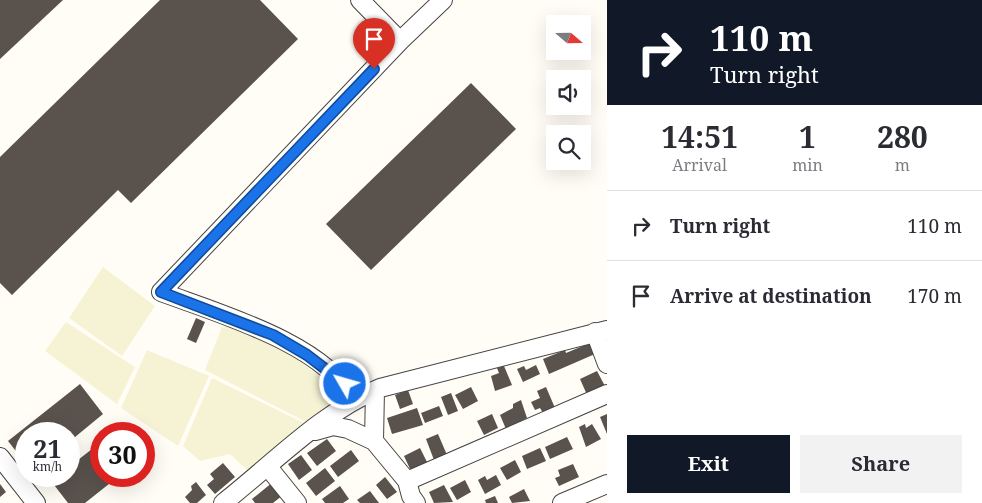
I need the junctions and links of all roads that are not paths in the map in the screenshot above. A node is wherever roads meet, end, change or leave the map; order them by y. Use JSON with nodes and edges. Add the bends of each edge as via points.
{"nodes":[{"id":1,"x":360,"y":0,"type":"edge"},
{"id":2,"x":443,"y":0,"type":"edge"},
{"id":3,"x":400,"y":41,"type":"junction"},
{"id":4,"x":601,"y":331,"type":"edge"},
{"id":5,"x":607,"y":364,"type":"edge"},
{"id":6,"x":375,"y":390,"type":"junction"},
{"id":7,"x":607,"y":394,"type":"edge"},
{"id":8,"x":353,"y":400,"type":"junction"},
{"id":9,"x":305,"y":436,"type":"junction"},
{"id":10,"x":374,"y":441,"type":"junction"},
{"id":11,"x":0,"y":457,"type":"edge"},
{"id":12,"x":268,"y":467,"type":"junction"},
{"id":13,"x":607,"y":484,"type":"edge"},
{"id":14,"x":409,"y":496,"type":"edge"},
{"id":15,"x":36,"y":503,"type":"edge"},
{"id":16,"x":223,"y":503,"type":"edge"},
{"id":17,"x":296,"y":503,"type":"edge"},
{"id":18,"x":562,"y":503,"type":"edge"}],
"edges":[{"from":1,"to":3,"type":"street"},
{"from":2,"to":3,"type":"street"},
{"from":3,"to":8,"type":"street","via":[[161,292],[273,335],[307,355],[345,384]]},
{"from":4,"to":5,"type":"street"},
{"from":4,"to":6,"type":"street"},
{"from":6,"to":8,"type":"street"},
{"from":6,"to":10,"type":"street"},
{"from":7,"to":14,"type":"street"},
{"from":8,"to":9,"type":"street"},
{"from":9,"to":10,"type":"street","via":[[333,426]]},
{"from":9,"to":12,"type":"street"},
{"from":10,"to":14,"type":"street"},
{"from":11,"to":15,"type":"street"},
{"from":12,"to":16,"type":"street"},
{"from":12,"to":17,"type":"street"},
{"from":13,"to":18,"type":"street"}]}
